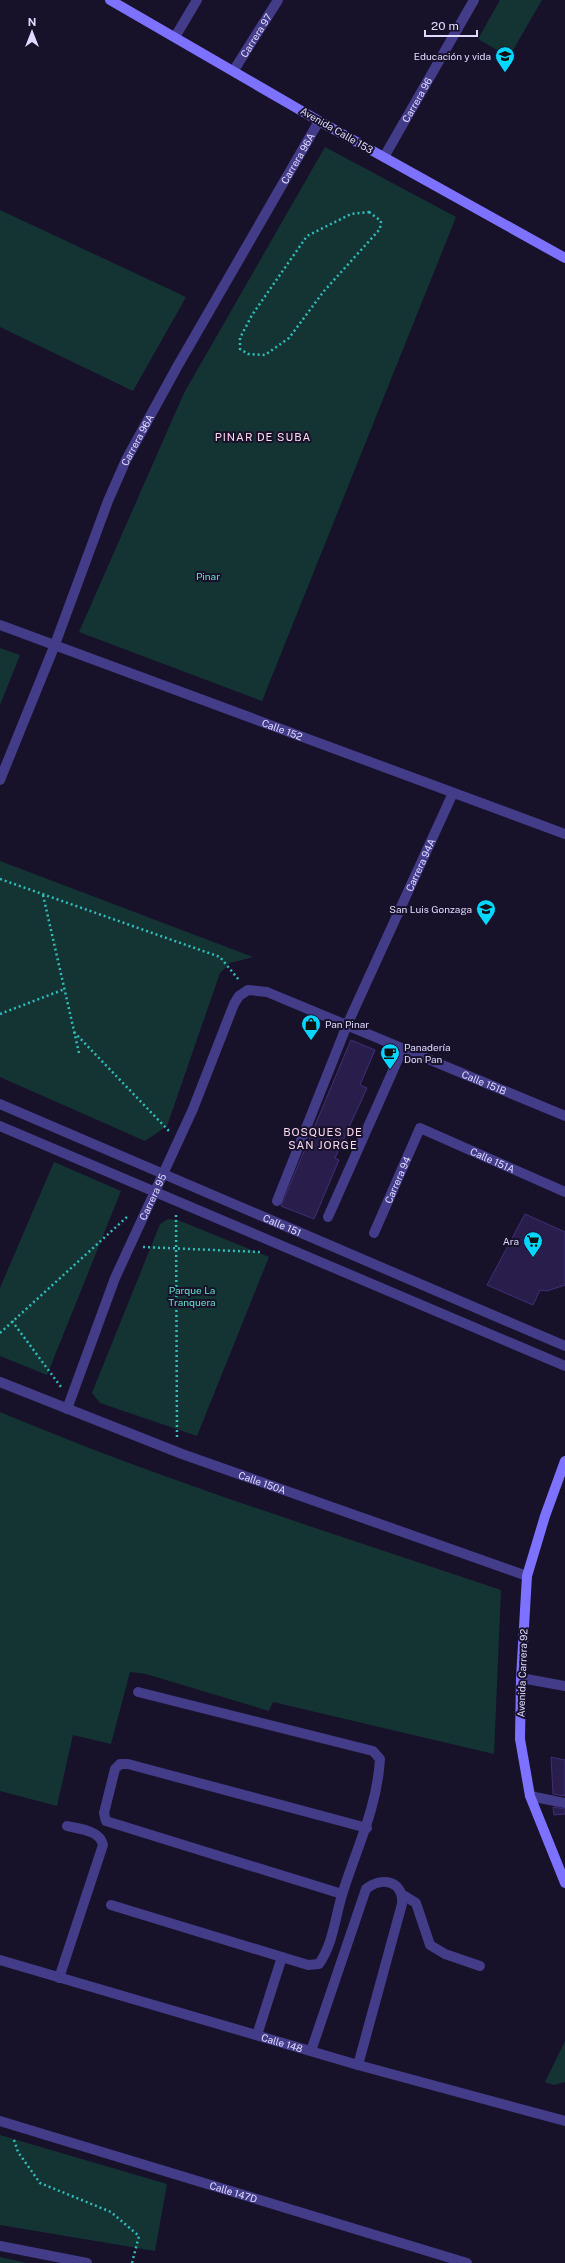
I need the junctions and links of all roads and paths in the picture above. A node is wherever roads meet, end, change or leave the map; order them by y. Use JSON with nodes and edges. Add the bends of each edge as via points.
{"nodes":[{"id":1,"x":110,"y":0,"type":"edge"},
{"id":2,"x":197,"y":0,"type":"edge"},
{"id":3,"x":278,"y":0,"type":"edge"},
{"id":4,"x":474,"y":0,"type":"edge"},
{"id":5,"x":175,"y":37,"type":"junction"},
{"id":6,"x":234,"y":70,"type":"junction"},
{"id":7,"x":319,"y":121,"type":"junction"},
{"id":8,"x":384,"y":157,"type":"junction"},
{"id":9,"x":369,"y":212,"type":"joint"},
{"id":10,"x":565,"y":258,"type":"edge"},
{"id":11,"x":0,"y":625,"type":"edge"},
{"id":12,"x":54,"y":647,"type":"junction"},
{"id":13,"x":0,"y":780,"type":"edge"},
{"id":14,"x":453,"y":793,"type":"junction"},
{"id":15,"x":565,"y":834,"type":"edge"},
{"id":16,"x":0,"y":879,"type":"edge"},
{"id":17,"x":43,"y":894,"type":"junction"},
{"id":18,"x":65,"y":989,"type":"junction"},
{"id":19,"x":248,"y":990,"type":"junction"},
{"id":20,"x":0,"y":1014,"type":"edge"},
{"id":21,"x":347,"y":1025,"type":"junction"},
{"id":22,"x":74,"y":1032,"type":"junction"},
{"id":23,"x":403,"y":1048,"type":"junction"},
{"id":24,"x":79,"y":1053,"type":"dead end"},
{"id":25,"x":0,"y":1104,"type":"edge"},
{"id":26,"x":565,"y":1116,"type":"edge"},
{"id":27,"x":0,"y":1126,"type":"edge"},
{"id":28,"x":420,"y":1128,"type":"joint"},
{"id":29,"x":179,"y":1141,"type":"junction"},
{"id":30,"x":164,"y":1174,"type":"junction"},
{"id":31,"x":154,"y":1192,"type":"junction"},
{"id":32,"x":565,"y":1192,"type":"edge"},
{"id":33,"x":176,"y":1201,"type":"junction"},
{"id":34,"x":277,"y":1201,"type":"dead end"},
{"id":35,"x":132,"y":1212,"type":"dead end"},
{"id":36,"x":328,"y":1217,"type":"dead end"},
{"id":37,"x":374,"y":1233,"type":"dead end"},
{"id":38,"x":128,"y":1247,"type":"junction"},
{"id":39,"x":175,"y":1249,"type":"junction"},
{"id":40,"x":262,"y":1252,"type":"dead end"},
{"id":41,"x":12,"y":1321,"type":"junction"},
{"id":42,"x":0,"y":1333,"type":"edge"},
{"id":43,"x":565,"y":1346,"type":"edge"},
{"id":44,"x":565,"y":1366,"type":"edge"},
{"id":45,"x":0,"y":1382,"type":"edge"},
{"id":46,"x":69,"y":1405,"type":"junction"},
{"id":47,"x":177,"y":1452,"type":"junction"},
{"id":48,"x":565,"y":1461,"type":"edge"},
{"id":49,"x":527,"y":1576,"type":"junction"},
{"id":50,"x":521,"y":1678,"type":"junction"},
{"id":51,"x":565,"y":1686,"type":"edge"},
{"id":52,"x":138,"y":1692,"type":"dead end"},
{"id":53,"x":530,"y":1796,"type":"junction"},
{"id":54,"x":565,"y":1803,"type":"edge"},
{"id":55,"x":67,"y":1826,"type":"dead end"},
{"id":56,"x":367,"y":1828,"type":"junction"},
{"id":57,"x":565,"y":1883,"type":"edge"},
{"id":58,"x":342,"y":1894,"type":"junction"},
{"id":59,"x":403,"y":1895,"type":"junction"},
{"id":60,"x":111,"y":1905,"type":"dead end"},
{"id":61,"x":282,"y":1957,"type":"junction"},
{"id":62,"x":0,"y":1960,"type":"edge"},
{"id":63,"x":480,"y":1966,"type":"dead end"},
{"id":64,"x":58,"y":1978,"type":"junction"},
{"id":65,"x":257,"y":2035,"type":"junction"},
{"id":66,"x":311,"y":2051,"type":"junction"},
{"id":67,"x":358,"y":2065,"type":"junction"},
{"id":68,"x":565,"y":2121,"type":"edge"},
{"id":69,"x":3,"y":2122,"type":"edge"},
{"id":70,"x":0,"y":2246,"type":"edge"},
{"id":71,"x":86,"y":2263,"type":"edge"},
{"id":72,"x":132,"y":2263,"type":"edge"},
{"id":73,"x":467,"y":2263,"type":"edge"}],
"edges":[{"from":1,"to":5,"type":"main road","name":"Avenida Calle 153"},
{"from":2,"to":5,"type":"street"},
{"from":3,"to":6,"type":"street","name":"Carrera 97"},
{"from":4,"to":8,"type":"street","name":"Carrera 96"},
{"from":5,"to":6,"type":"main road","name":"Avenida Calle 153"},
{"from":6,"to":7,"type":"main road","name":"Avenida Calle 153"},
{"from":7,"to":8,"type":"main road","name":"Avenida Calle 153"},
{"from":7,"to":12,"type":"street","name":"Carrera 96A","via":[[126,460],[108,501]]},
{"from":8,"to":10,"type":"main road","name":"Avenida Calle 153"},
{"from":9,"to":9,"type":"path","via":[[351,214],[307,236],[252,315],[240,338],[240,349],[248,354],[265,355],[289,338],[324,291],[380,229],[381,221]]},
{"from":11,"to":12,"type":"street","name":"Calle 152"},
{"from":12,"to":13,"type":"street","name":"Carrera 96A"},
{"from":12,"to":14,"type":"street","name":"Calle 152"},
{"from":14,"to":15,"type":"street","name":"Calle 152"},
{"from":14,"to":21,"type":"street","name":"Carrera 94A"},
{"from":16,"to":17,"type":"path"},
{"from":17,"to":18,"type":"path"},
{"from":17,"to":19,"type":"path","via":[[220,957]]},
{"from":18,"to":20,"type":"path"},
{"from":18,"to":22,"type":"path"},
{"from":19,"to":21,"type":"street","name":"Calle 151B","via":[[267,992]]},
{"from":19,"to":29,"type":"street","name":"Carrera 95","via":[[239,996],[234,1004]]},
{"from":21,"to":23,"type":"street","name":"Calle 151B"},
{"from":21,"to":34,"type":"street","name":"Carrera 94A"},
{"from":22,"to":24,"type":"path"},
{"from":22,"to":29,"type":"path"},
{"from":23,"to":26,"type":"street","name":"Calle 151B"},
{"from":23,"to":36,"type":"street"},
{"from":25,"to":30,"type":"street","name":"Calle 151"},
{"from":27,"to":31,"type":"street","name":"Calle 151"},
{"from":28,"to":32,"type":"street","name":"Calle 151A"},
{"from":28,"to":37,"type":"street","name":"Carrera 94"},
{"from":29,"to":30,"type":"street","name":"Carrera 95"},
{"from":30,"to":31,"type":"street","name":"Carrera 95"},
{"from":30,"to":43,"type":"street","name":"Calle 151"},
{"from":31,"to":33,"type":"street","name":"Calle 151"},
{"from":31,"to":38,"type":"street","name":"Carrera 95"},
{"from":33,"to":39,"type":"path"},
{"from":33,"to":44,"type":"street","name":"Calle 151"},
{"from":35,"to":41,"type":"path"},
{"from":38,"to":39,"type":"path"},
{"from":38,"to":46,"type":"street","name":"Carrera 95"},
{"from":39,"to":40,"type":"path"},
{"from":39,"to":47,"type":"path"},
{"from":41,"to":42,"type":"path"},
{"from":41,"to":46,"type":"path"},
{"from":45,"to":46,"type":"street","name":"Calle 150A"},
{"from":46,"to":47,"type":"street","name":"Calle 150A"},
{"from":47,"to":49,"type":"street","name":"Calle 150A"},
{"from":48,"to":49,"type":"main road","name":"Avenida Carrera 92"},
{"from":49,"to":50,"type":"main road","name":"Avenida Carrera 92"},
{"from":50,"to":51,"type":"street"},
{"from":50,"to":53,"type":"main road","name":"Avenida Carrera 92","via":[[520,1738]]},
{"from":52,"to":56,"type":"street","via":[[373,1751],[380,1759]]},
{"from":53,"to":54,"type":"street"},
{"from":53,"to":57,"type":"main road","name":"Avenida Carrera 92"},
{"from":55,"to":64,"type":"street","via":[[97,1834],[103,1845]]},
{"from":56,"to":58,"type":"street"},
{"from":56,"to":58,"type":"street","via":[[128,1764],[120,1764],[115,1769],[104,1813],[106,1822]]},
{"from":58,"to":61,"type":"street","via":[[327,1953],[319,1964],[308,1965]]},
{"from":59,"to":63,"type":"street","via":[[416,1903],[430,1945],[445,1954]]},
{"from":59,"to":66,"type":"street","via":[[398,1886],[386,1882],[375,1882],[366,1889]]},
{"from":59,"to":67,"type":"street"},
{"from":60,"to":61,"type":"street"},
{"from":61,"to":65,"type":"street"},
{"from":62,"to":64,"type":"street","name":"Calle 148"},
{"from":64,"to":65,"type":"street","name":"Calle 148"},
{"from":65,"to":66,"type":"street","name":"Calle 148"},
{"from":66,"to":67,"type":"street","name":"Calle 148"},
{"from":67,"to":68,"type":"street","name":"Calle 148"},
{"from":69,"to":72,"type":"path","via":[[18,2152],[40,2183],[110,2212],[139,2236]]},
{"from":69,"to":73,"type":"street","name":"Calle 147D"},
{"from":70,"to":71,"type":"street"}]}
